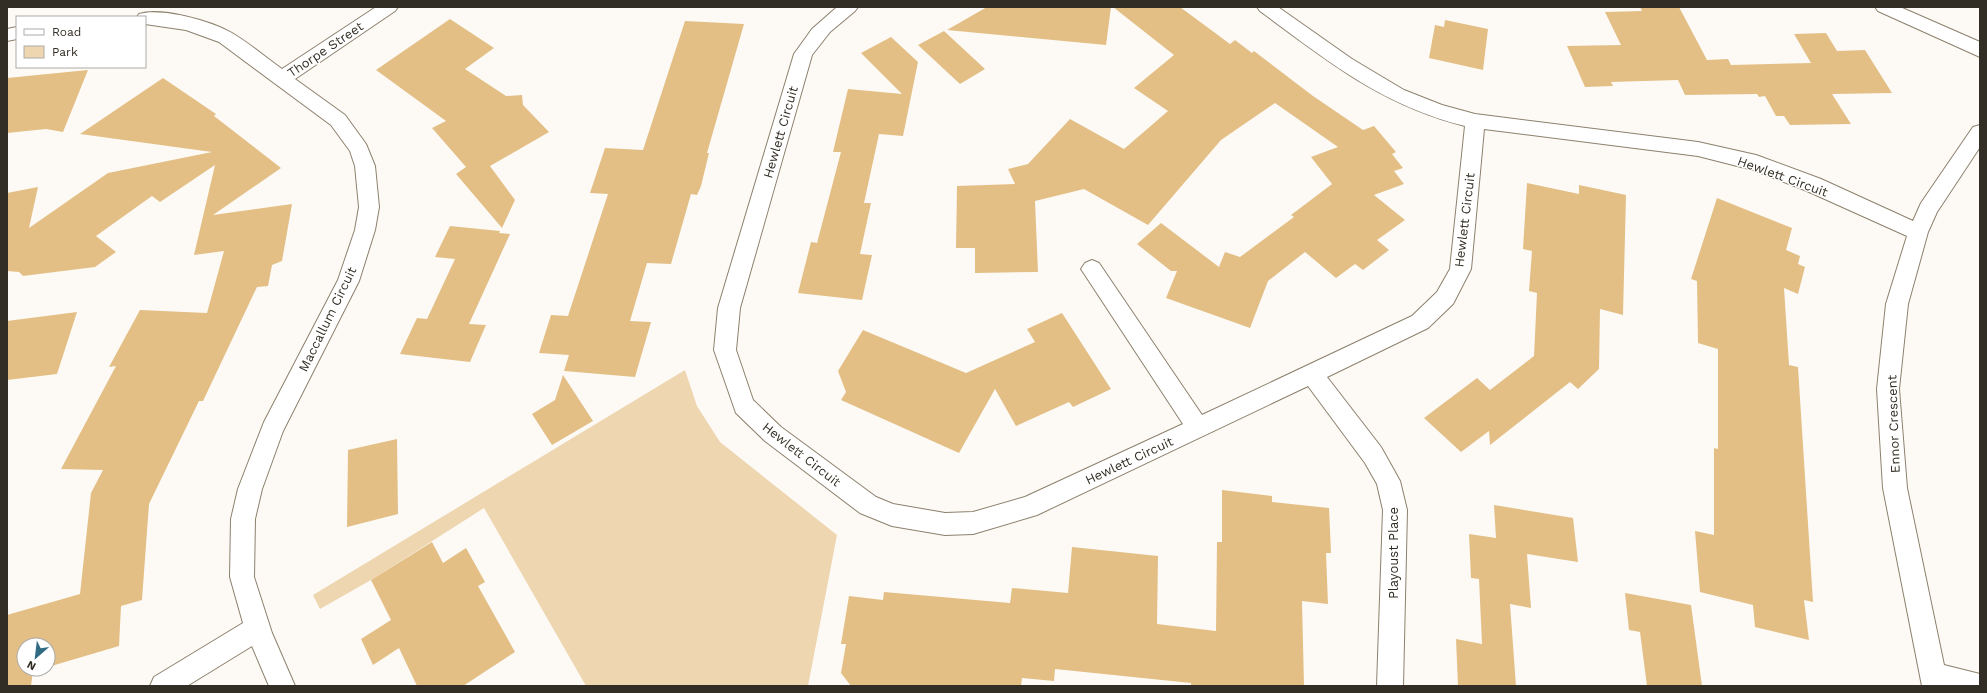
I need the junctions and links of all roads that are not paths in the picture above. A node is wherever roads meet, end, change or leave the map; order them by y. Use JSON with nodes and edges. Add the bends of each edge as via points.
{"nodes":[{"id":1,"x":389,"y":7,"type":"edge"},
{"id":2,"x":849,"y":7,"type":"edge"},
{"id":3,"x":1266,"y":7,"type":"edge"},
{"id":4,"x":1884,"y":7,"type":"edge"},
{"id":5,"x":146,"y":18,"type":"edge"},
{"id":6,"x":1980,"y":50,"type":"edge"},
{"id":7,"x":282,"y":78,"type":"junction"},
{"id":8,"x":1475,"y":121,"type":"junction"},
{"id":9,"x":1980,"y":132,"type":"edge"},
{"id":10,"x":1918,"y":232,"type":"junction"},
{"id":11,"x":1092,"y":269,"type":"dead end"},
{"id":12,"x":1312,"y":374,"type":"junction"},
{"id":13,"x":1198,"y":428,"type":"junction"},
{"id":14,"x":258,"y":629,"type":"junction"},
{"id":15,"x":1934,"y":681,"type":"edge"},
{"id":16,"x":163,"y":686,"type":"edge"},
{"id":17,"x":282,"y":686,"type":"edge"},
{"id":18,"x":1390,"y":686,"type":"edge"},
{"id":19,"x":1977,"y":686,"type":"edge"}],
"edges":[{"from":1,"to":7,"type":"street","name":"Thorpe Street"},
{"from":2,"to":13,"type":"street","name":"Hewlett Circuit","via":[[828,21],[802,54],[728,308],[725,350],[744,406],[773,434],[868,505],[892,515],[945,524],[973,523],[1029,507]]},
{"from":3,"to":8,"type":"street","name":"Hewlett Circuit","via":[[1373,82],[1397,95]]},
{"from":4,"to":6,"type":"street"},
{"from":5,"to":7,"type":"street","name":"Maccallum Circuit","via":[[166,19],[208,29],[225,37]]},
{"from":7,"to":14,"type":"street","name":"Maccallum Circuit","via":[[338,120],[359,149],[365,166],[369,207],[365,230],[348,281],[272,429],[250,489],[243,519],[242,577]]},
{"from":8,"to":10,"type":"street","name":"Hewlett Circuit","via":[[1698,149],[1742,160],[1814,185]]},
{"from":8,"to":12,"type":"street","name":"Hewlett Circuit","via":[[1460,269],[1446,298],[1420,322]]},
{"from":9,"to":10,"type":"street","name":"Ennor Crescent","via":[[1928,209]]},
{"from":10,"to":15,"type":"street","name":"Ennor Crescent","via":[[1897,304],[1888,389],[1895,488]]},
{"from":11,"to":13,"type":"street"},
{"from":12,"to":13,"type":"street","name":"Hewlett Circuit"},
{"from":12,"to":18,"type":"street","name":"Playoust Place","via":[[1373,455],[1388,481],[1395,510]]},
{"from":14,"to":16,"type":"street"},
{"from":14,"to":17,"type":"street","name":"Maccallum Circuit"},
{"from":15,"to":19,"type":"street"}]}
